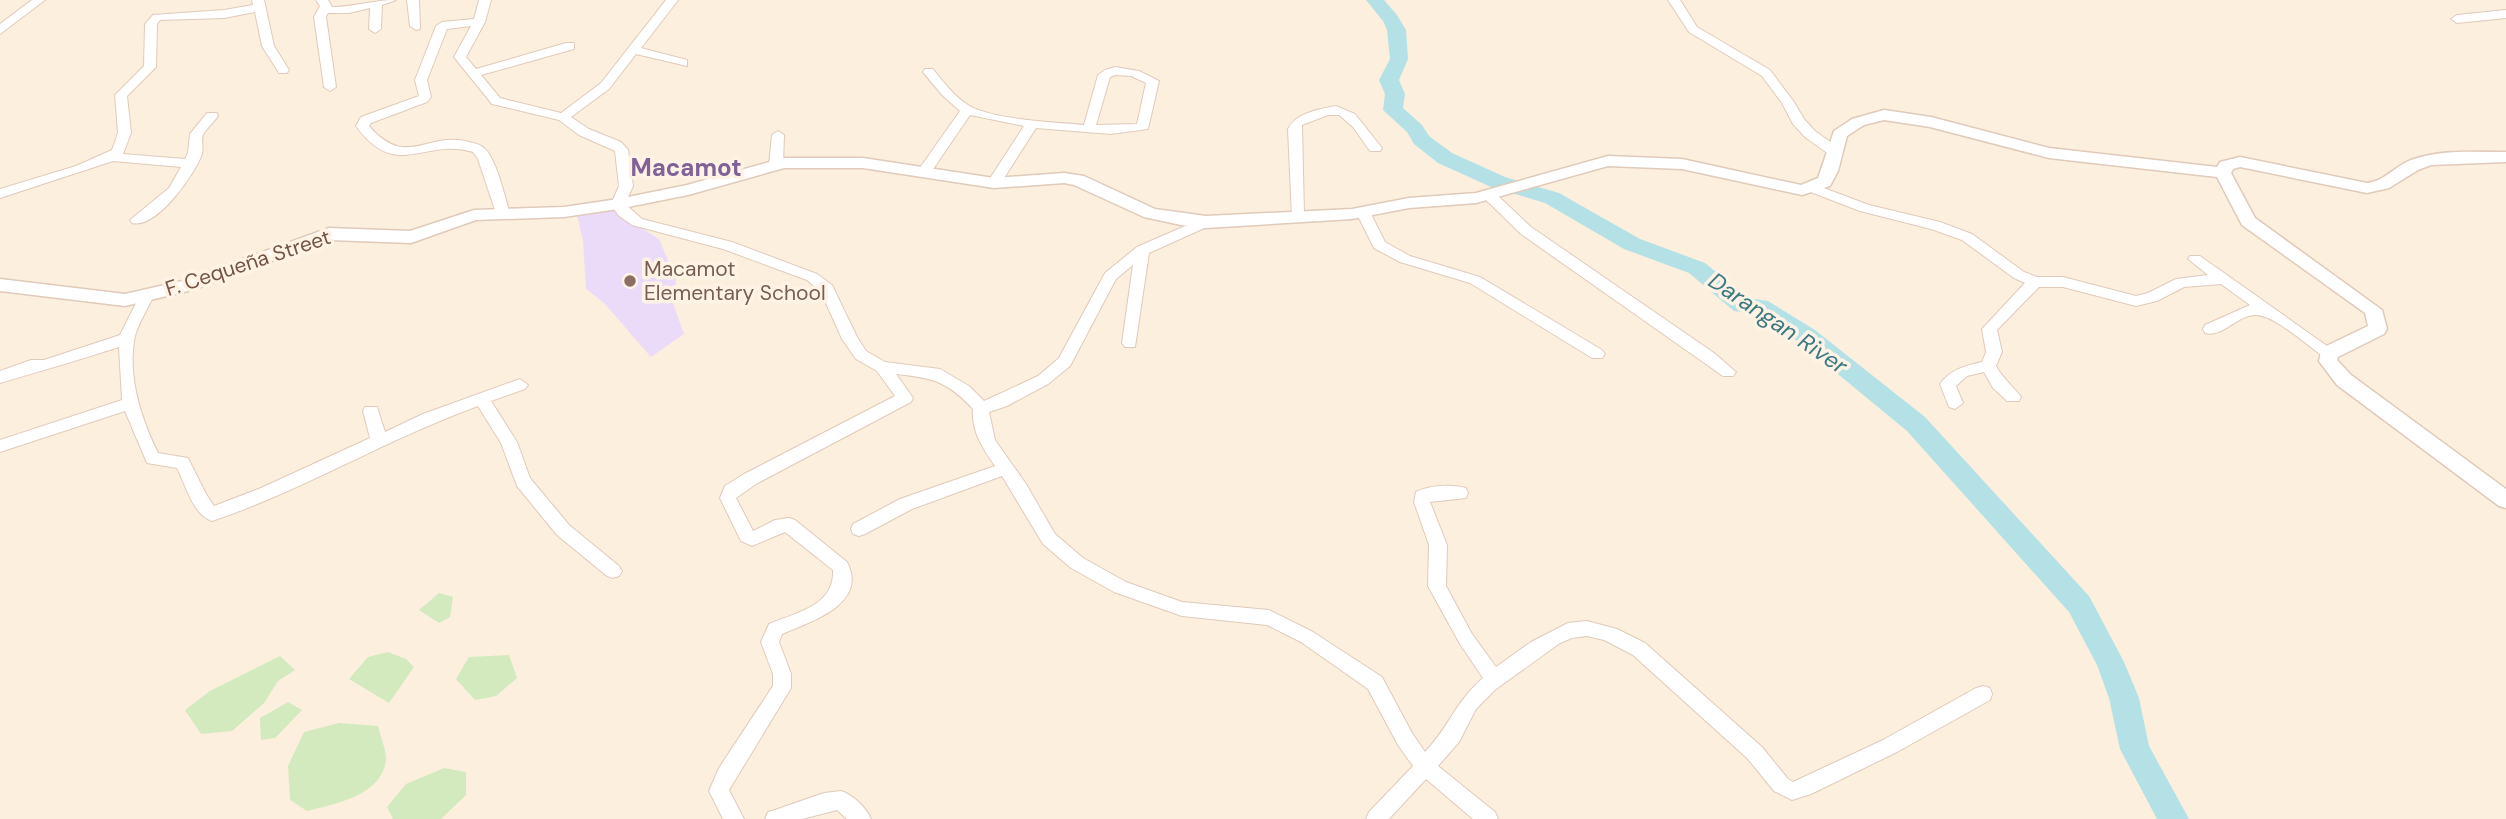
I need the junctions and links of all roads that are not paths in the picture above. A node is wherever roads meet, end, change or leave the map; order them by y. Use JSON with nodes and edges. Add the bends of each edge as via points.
{"nodes":[{"id":1,"x":390,"y":0,"type":"edge"},
{"id":2,"x":414,"y":0,"type":"edge"},
{"id":3,"x":485,"y":0,"type":"edge"},
{"id":4,"x":672,"y":0,"type":"edge"},
{"id":5,"x":1674,"y":0,"type":"edge"},
{"id":6,"x":46,"y":2,"type":"edge"},
{"id":7,"x":324,"y":3,"type":"edge"},
{"id":8,"x":259,"y":4,"type":"edge"},
{"id":9,"x":376,"y":4,"type":"junction"},
{"id":10,"x":2506,"y":14,"type":"edge"},
{"id":11,"x":2457,"y":19,"type":"dead end"},
{"id":12,"x":479,"y":22,"type":"junction"},
{"id":13,"x":416,"y":26,"type":"dead end"},
{"id":14,"x":375,"y":29,"type":"dead end"},
{"id":15,"x":0,"y":30,"type":"edge"},
{"id":16,"x":570,"y":46,"type":"dead end"},
{"id":17,"x":633,"y":50,"type":"junction"},
{"id":18,"x":683,"y":63,"type":"dead end"},
{"id":19,"x":283,"y":70,"type":"dead end"},
{"id":20,"x":929,"y":72,"type":"dead end"},
{"id":21,"x":474,"y":73,"type":"junction"},
{"id":22,"x":330,"y":87,"type":"dead end"},
{"id":23,"x":967,"y":110,"type":"junction"},
{"id":24,"x":212,"y":116,"type":"dead end"},
{"id":25,"x":563,"y":117,"type":"junction"},
{"id":26,"x":1032,"y":124,"type":"junction"},
{"id":27,"x":1090,"y":128,"type":"junction"},
{"id":28,"x":778,"y":135,"type":"dead end"},
{"id":29,"x":1375,"y":148,"type":"dead end"},
{"id":30,"x":1835,"y":152,"type":"junction"},
{"id":31,"x":109,"y":157,"type":"junction"},
{"id":32,"x":2506,"y":157,"type":"edge"},
{"id":33,"x":187,"y":163,"type":"junction"},
{"id":34,"x":776,"y":165,"type":"junction"},
{"id":35,"x":924,"y":172,"type":"junction"},
{"id":36,"x":2223,"y":173,"type":"junction"},
{"id":37,"x":994,"y":183,"type":"junction"},
{"id":38,"x":1813,"y":188,"type":"junction"},
{"id":39,"x":0,"y":194,"type":"edge"},
{"id":40,"x":1493,"y":194,"type":"junction"},
{"id":41,"x":618,"y":204,"type":"junction"},
{"id":42,"x":1363,"y":212,"type":"junction"},
{"id":43,"x":503,"y":213,"type":"junction"},
{"id":44,"x":1297,"y":215,"type":"junction"},
{"id":45,"x":137,"y":220,"type":"dead end"},
{"id":46,"x":1206,"y":222,"type":"junction"},
{"id":47,"x":1142,"y":250,"type":"junction"},
{"id":48,"x":2195,"y":259,"type":"dead end"},
{"id":49,"x":2223,"y":279,"type":"junction"},
{"id":50,"x":2035,"y":282,"type":"junction"},
{"id":51,"x":0,"y":285,"type":"edge"},
{"id":52,"x":147,"y":295,"type":"junction"},
{"id":53,"x":2275,"y":316,"type":"junction"},
{"id":54,"x":2210,"y":329,"type":"dead end"},
{"id":55,"x":126,"y":339,"type":"junction"},
{"id":56,"x":1130,"y":343,"type":"dead end"},
{"id":57,"x":2329,"y":353,"type":"junction"},
{"id":58,"x":1597,"y":354,"type":"dead end"},
{"id":59,"x":1988,"y":366,"type":"junction"},
{"id":60,"x":882,"y":367,"type":"junction"},
{"id":61,"x":1728,"y":372,"type":"dead end"},
{"id":62,"x":0,"y":377,"type":"edge"},
{"id":63,"x":520,"y":385,"type":"dead end"},
{"id":64,"x":2013,"y":397,"type":"dead end"},
{"id":65,"x":481,"y":398,"type":"junction"},
{"id":66,"x":1955,"y":403,"type":"dead end"},
{"id":67,"x":129,"y":404,"type":"junction"},
{"id":68,"x":981,"y":408,"type":"junction"},
{"id":69,"x":371,"y":411,"type":"dead end"},
{"id":70,"x":379,"y":440,"type":"junction"},
{"id":71,"x":0,"y":446,"type":"edge"},
{"id":72,"x":1005,"y":469,"type":"junction"},
{"id":73,"x":1460,"y":493,"type":"dead end"},
{"id":74,"x":2506,"y":500,"type":"edge"},
{"id":75,"x":859,"y":529,"type":"dead end"},
{"id":76,"x":613,"y":571,"type":"dead end"},
{"id":77,"x":1494,"y":678,"type":"junction"},
{"id":78,"x":1983,"y":694,"type":"dead end"},
{"id":79,"x":1424,"y":766,"type":"junction"},
{"id":80,"x":734,"y":819,"type":"edge"},
{"id":81,"x":775,"y":819,"type":"edge"},
{"id":82,"x":861,"y":819,"type":"edge"},
{"id":83,"x":1376,"y":819,"type":"edge"},
{"id":84,"x":1488,"y":819,"type":"edge"}],
"edges":[{"from":1,"to":9,"type":"street"},
{"from":2,"to":13,"type":"street"},
{"from":3,"to":12,"type":"street"},
{"from":4,"to":17,"type":"street"},
{"from":5,"to":30,"type":"street","via":[[1693,29],[1766,73],[1798,121]]},
{"from":6,"to":15,"type":"street"},
{"from":7,"to":9,"type":"street","via":[[329,10]]},
{"from":7,"to":22,"type":"street","via":[[320,18]]},
{"from":8,"to":19,"type":"street","via":[[268,46]]},
{"from":8,"to":31,"type":"street","via":[[224,14],[165,15],[153,20],[150,67],[121,95],[124,140]]},
{"from":9,"to":14,"type":"street"},
{"from":10,"to":11,"type":"street"},
{"from":12,"to":21,"type":"street","via":[[460,57]]},
{"from":12,"to":43,"type":"street","via":[[442,26],[421,80],[423,100],[361,124],[370,138],[390,152],[461,145],[478,149]]},
{"from":16,"to":21,"type":"street"},
{"from":17,"to":18,"type":"street"},
{"from":17,"to":25,"type":"street","via":[[605,86]]},
{"from":20,"to":23,"type":"street"},
{"from":21,"to":25,"type":"street","via":[[496,101]]},
{"from":23,"to":26,"type":"street"},
{"from":23,"to":35,"type":"street"},
{"from":24,"to":33,"type":"street","via":[[196,134],[195,154]]},
{"from":25,"to":41,"type":"street","via":[[621,150],[626,186]]},
{"from":26,"to":27,"type":"street"},
{"from":26,"to":37,"type":"street"},
{"from":27,"to":27,"type":"street","via":[[1108,71],[1153,81],[1143,126],[1136,130]]},
{"from":28,"to":34,"type":"street"},
{"from":29,"to":44,"type":"street","via":[[1344,110],[1297,123]]},
{"from":30,"to":36,"type":"street","via":[[1840,134],[1858,122],[1884,116],[1931,122],[2049,153]]},
{"from":30,"to":38,"type":"street","via":[[1824,182]]},
{"from":31,"to":33,"type":"street"},
{"from":31,"to":39,"type":"street"},
{"from":32,"to":36,"type":"street","via":[[2417,163],[2381,187],[2367,188],[2240,162],[2226,166]]},
{"from":33,"to":45,"type":"street","via":[[173,191]]},
{"from":34,"to":35,"type":"street","name":"F. Cequeña Street","via":[[863,163]]},
{"from":34,"to":41,"type":"street","name":"F. Cequeña Street"},
{"from":35,"to":37,"type":"street","name":"F. Cequeña Street"},
{"from":36,"to":57,"type":"street","via":[[2248,221],[2373,310],[2378,329]]},
{"from":37,"to":46,"type":"street","name":"F. Cequeña Street","via":[[1079,180],[1150,213]]},
{"from":38,"to":40,"type":"street","name":"F. Cequeña Street","via":[[1802,190],[1653,160],[1608,160]]},
{"from":38,"to":50,"type":"street","via":[[1967,237]]},
{"from":40,"to":42,"type":"street","name":"F. Cequeña Street"},
{"from":40,"to":61,"type":"street","via":[[1506,217],[1536,240],[1661,321]]},
{"from":41,"to":43,"type":"street","name":"F. Cequeña Street","via":[[564,212]]},
{"from":41,"to":60,"type":"street","via":[[637,222],[737,248],[812,277],[827,289],[861,355]]},
{"from":42,"to":44,"type":"street","name":"F. Cequeña Street"},
{"from":42,"to":58,"type":"street","via":[[1379,245],[1405,260],[1475,280]]},
{"from":43,"to":52,"type":"street","name":"F. Cequeña Street","via":[[474,215],[411,237],[329,233],[186,286]]},
{"from":44,"to":46,"type":"street","name":"F. Cequeña Street"},
{"from":46,"to":47,"type":"street"},
{"from":47,"to":56,"type":"street"},
{"from":47,"to":68,"type":"street","via":[[1110,276],[1065,362],[1043,380]]},
{"from":48,"to":49,"type":"street"},
{"from":49,"to":50,"type":"street","via":[[2181,282],[2136,301],[2063,282]]},
{"from":49,"to":53,"type":"street"},
{"from":50,"to":59,"type":"street","via":[[1989,329],[1994,352]]},
{"from":51,"to":52,"type":"street","name":"F. Cequeña Street","via":[[125,300]]},
{"from":52,"to":55,"type":"street"},
{"from":53,"to":54,"type":"street","via":[[2252,309]]},
{"from":53,"to":57,"type":"street"},
{"from":55,"to":62,"type":"street"},
{"from":55,"to":67,"type":"street"},
{"from":57,"to":74,"type":"street","via":[[2328,361],[2344,380]]},
{"from":59,"to":64,"type":"street","via":[[1998,384]]},
{"from":59,"to":66,"type":"street","via":[[1962,372],[1948,384]]},
{"from":60,"to":68,"type":"street","via":[[935,373],[964,390]]},
{"from":60,"to":80,"type":"street","via":[[905,398],[750,479],[728,498],[747,536],[752,539],[789,525],[841,567],[843,577],[827,608],[775,629],[770,642],[782,674],[782,688],[719,791]]},
{"from":63,"to":65,"type":"street"},
{"from":65,"to":70,"type":"street"},
{"from":65,"to":76,"type":"street","via":[[509,442],[523,481],[563,530]]},
{"from":67,"to":70,"type":"street","via":[[153,459],[182,463],[212,514]]},
{"from":67,"to":71,"type":"street"},
{"from":68,"to":72,"type":"street","via":[[986,442]]},
{"from":69,"to":70,"type":"street"},
{"from":72,"to":75,"type":"street","via":[[906,504]]},
{"from":72,"to":79,"type":"street","via":[[1049,539],[1077,564],[1120,587],[1182,609],[1269,618],[1344,660],[1375,683]]},
{"from":73,"to":77,"type":"street","via":[[1422,497],[1438,545],[1437,586]]},
{"from":77,"to":78,"type":"street","via":[[1571,629],[1618,637],[1675,680],[1755,753],[1781,785],[1793,791],[1890,746]]},
{"from":77,"to":79,"type":"street","via":[[1469,703],[1451,737]]},
{"from":79,"to":83,"type":"street"},
{"from":79,"to":84,"type":"street"},
{"from":81,"to":82,"type":"street","via":[[841,800]]}]}
